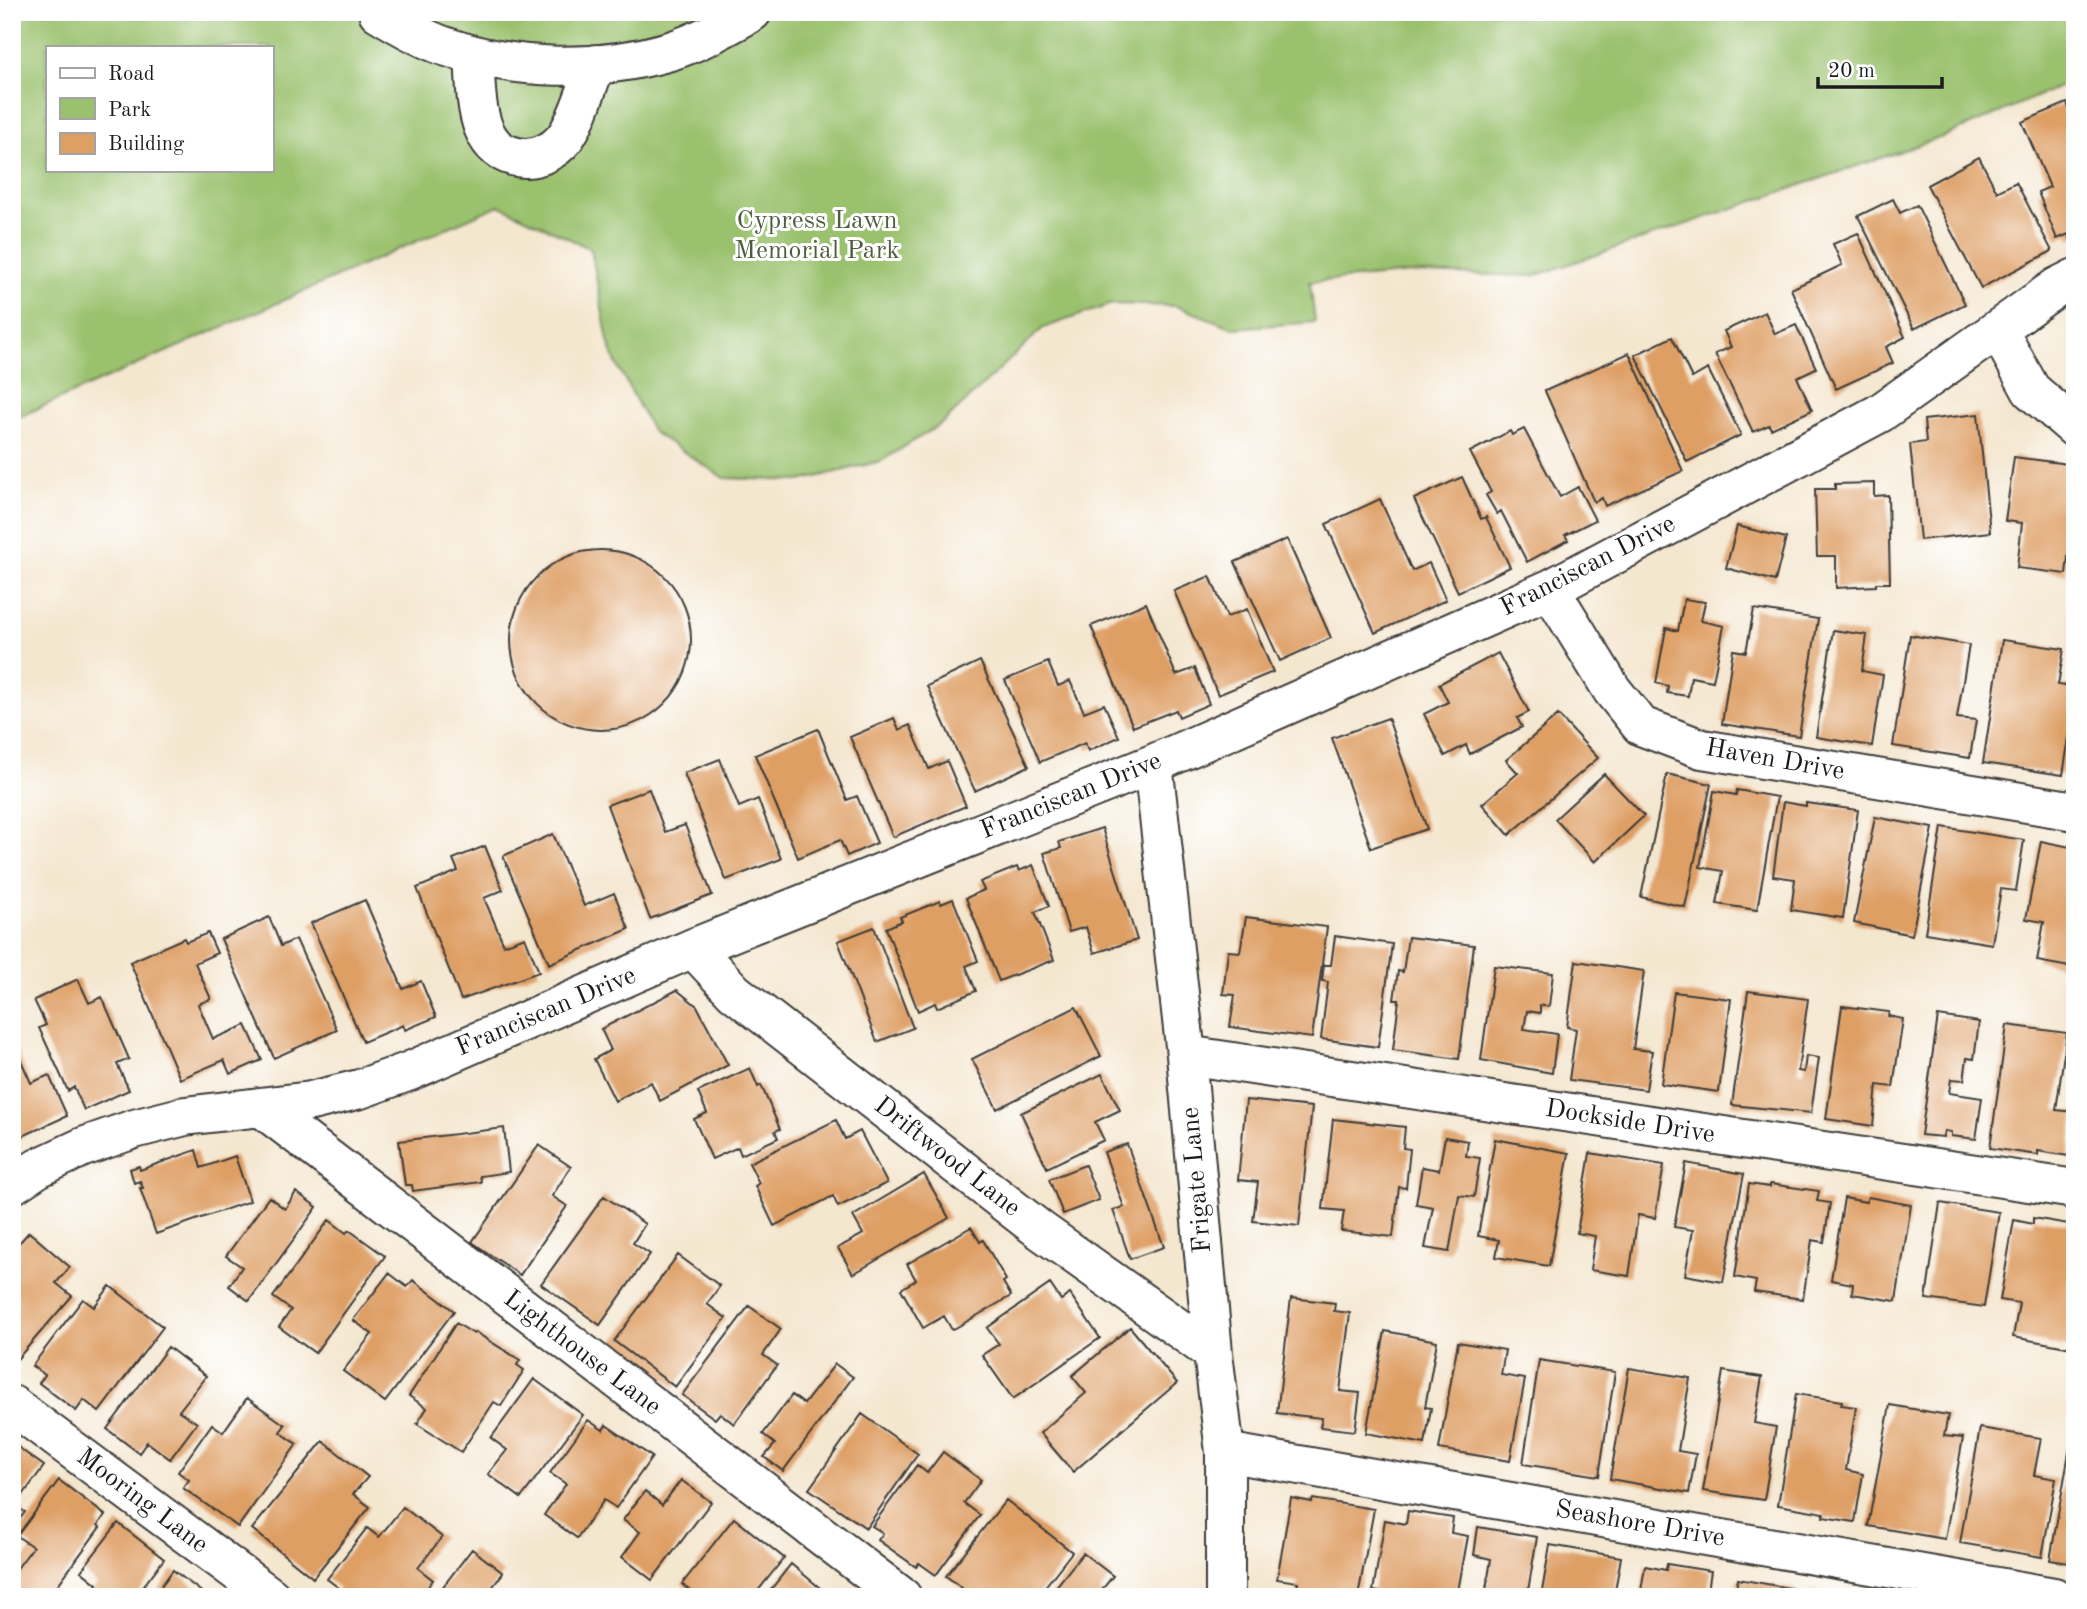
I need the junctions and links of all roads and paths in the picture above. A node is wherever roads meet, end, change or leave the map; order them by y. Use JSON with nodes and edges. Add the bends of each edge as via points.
{"nodes":[{"id":1,"x":378,"y":12,"type":"edge"},
{"id":2,"x":752,"y":12,"type":"edge"},
{"id":3,"x":474,"y":55,"type":"junction"},
{"id":4,"x":596,"y":64,"type":"junction"},
{"id":5,"x":2075,"y":278,"type":"edge"},
{"id":6,"x":1998,"y":330,"type":"junction"},
{"id":7,"x":2075,"y":428,"type":"edge"},
{"id":8,"x":1550,"y":589,"type":"junction"},
{"id":9,"x":1153,"y":764,"type":"junction"},
{"id":10,"x":2075,"y":811,"type":"edge"},
{"id":11,"x":693,"y":947,"type":"junction"},
{"id":12,"x":1186,"y":1055,"type":"junction"},
{"id":13,"x":262,"y":1108,"type":"junction"},
{"id":14,"x":12,"y":1185,"type":"edge"},
{"id":15,"x":2075,"y":1189,"type":"edge"},
{"id":16,"x":1213,"y":1353,"type":"junction"},
{"id":17,"x":12,"y":1405,"type":"edge"},
{"id":18,"x":1225,"y":1452,"type":"junction"},
{"id":19,"x":271,"y":1597,"type":"edge"},
{"id":20,"x":902,"y":1597,"type":"edge"},
{"id":21,"x":1224,"y":1597,"type":"edge"},
{"id":22,"x":2054,"y":1597,"type":"edge"}],
"edges":[{"from":1,"to":3,"type":"street","via":[[406,29]]},
{"from":2,"to":4,"type":"street","via":[[670,51]]},
{"from":3,"to":4,"type":"street","via":[[517,63]]},
{"from":3,"to":4,"type":"street","via":[[481,124],[488,139],[515,158],[533,158],[564,139]]},
{"from":5,"to":6,"type":"street","name":"Franciscan Drive"},
{"from":6,"to":7,"type":"street","via":[[2031,390]]},
{"from":6,"to":8,"type":"street","name":"Franciscan Drive","via":[[1880,413]]},
{"from":8,"to":9,"type":"street","name":"Franciscan Drive"},
{"from":8,"to":10,"type":"street","name":"Haven Drive","via":[[1612,690],[1642,726],[1702,749]]},
{"from":9,"to":11,"type":"street","name":"Franciscan Drive"},
{"from":9,"to":12,"type":"street","name":"Frigate Lane"},
{"from":11,"to":13,"type":"street","name":"Franciscan Drive","via":[[410,1071],[360,1089]]},
{"from":11,"to":16,"type":"street","name":"Driftwood Lane","via":[[734,992],[1040,1230]]},
{"from":12,"to":15,"type":"street","name":"Dockside Drive"},
{"from":12,"to":16,"type":"street","name":"Frigate Lane"},
{"from":13,"to":14,"type":"street","name":"Franciscan Drive","via":[[185,1116],[134,1129],[49,1163]]},
{"from":13,"to":20,"type":"street","name":"Lighthouse Lane"},
{"from":16,"to":18,"type":"street","name":"Frigate Lane"},
{"from":17,"to":19,"type":"street","name":"Mooring Lane"},
{"from":18,"to":21,"type":"street","name":"Frigate Lane"},
{"from":18,"to":22,"type":"street","name":"Seashore Drive"}]}
